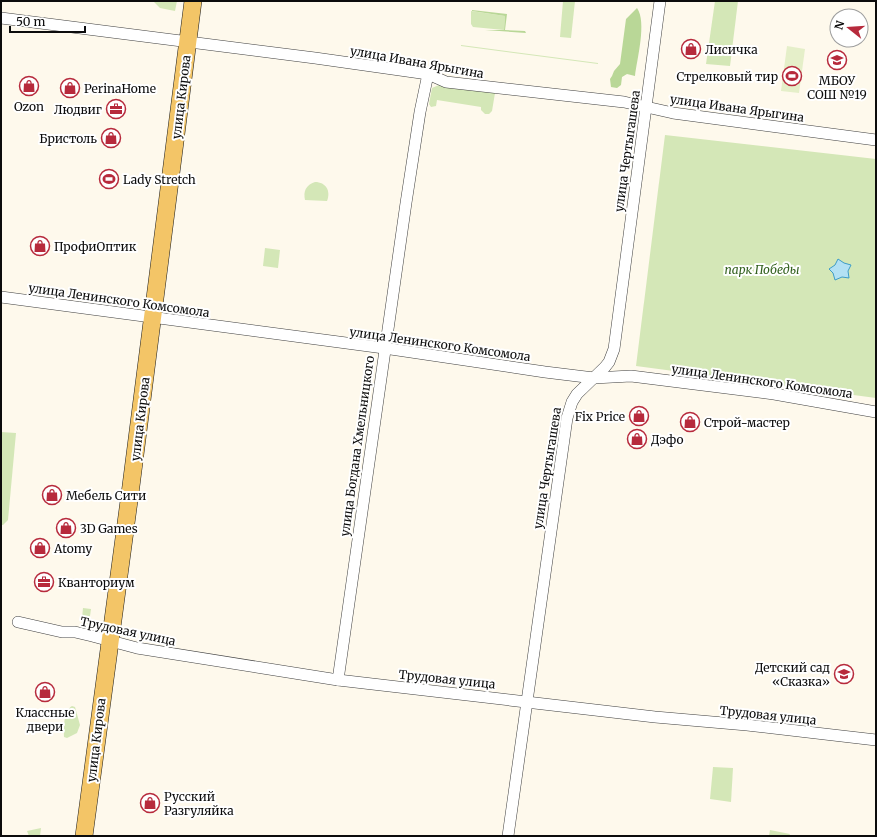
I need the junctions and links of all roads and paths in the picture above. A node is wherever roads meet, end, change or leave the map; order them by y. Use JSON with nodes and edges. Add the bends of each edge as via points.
{"nodes":[{"id":1,"x":193,"y":1,"type":"edge"},
{"id":2,"x":660,"y":1,"type":"edge"},
{"id":3,"x":1,"y":18,"type":"edge"},
{"id":4,"x":188,"y":42,"type":"junction"},
{"id":5,"x":428,"y":74,"type":"junction"},
{"id":6,"x":647,"y":107,"type":"junction"},
{"id":7,"x":876,"y":140,"type":"edge"},
{"id":8,"x":1,"y":297,"type":"edge"},
{"id":9,"x":153,"y":317,"type":"junction"},
{"id":10,"x":384,"y":348,"type":"junction"},
{"id":11,"x":594,"y":378,"type":"junction"},
{"id":12,"x":876,"y":412,"type":"edge"},
{"id":13,"x":18,"y":622,"type":"dead end"},
{"id":14,"x":109,"y":641,"type":"junction"},
{"id":15,"x":338,"y":680,"type":"junction"},
{"id":16,"x":526,"y":701,"type":"junction"},
{"id":17,"x":876,"y":740,"type":"edge"},
{"id":18,"x":84,"y":836,"type":"edge"},
{"id":19,"x":508,"y":836,"type":"edge"}],
"edges":[{"from":1,"to":4,"type":"main road","name":"улица Кирова"},
{"from":2,"to":6,"type":"street","name":"улица Чертыгашева"},
{"from":3,"to":4,"type":"street","name":"улица Ивана Ярыгина"},
{"from":4,"to":5,"type":"street","name":"улица Ивана Ярыгина"},
{"from":4,"to":9,"type":"main road","name":"улица Кирова"},
{"from":5,"to":6,"type":"street","name":"улица Ивана Ярыгина","via":[[446,82],[624,102]]},
{"from":5,"to":10,"type":"street","name":"улица Богдана Хмельницкого"},
{"from":6,"to":7,"type":"street","name":"улица Ивана Ярыгина","via":[[673,113]]},
{"from":6,"to":11,"type":"street","name":"улица Чертыгашева","via":[[616,338],[609,362]]},
{"from":8,"to":9,"type":"street","name":"улица Ленинского Комсомола"},
{"from":9,"to":10,"type":"street","name":"улица Ленинского Комсомола"},
{"from":9,"to":14,"type":"main road","name":"улица Кирова"},
{"from":10,"to":11,"type":"street","name":"улица Ленинского Комсомола"},
{"from":10,"to":15,"type":"street","name":"улица Богдана Хмельницкого"},
{"from":11,"to":12,"type":"street","name":"улица Ленинского Комсомола","via":[[631,376],[774,394]]},
{"from":11,"to":16,"type":"street","name":"улица Чертыгашева","via":[[572,402],[567,418]]},
{"from":13,"to":14,"type":"street","name":"Трудовая улица"},
{"from":14,"to":15,"type":"street","name":"Трудовая улица","via":[[137,648]]},
{"from":14,"to":18,"type":"main road","name":"улица Кирова"},
{"from":15,"to":16,"type":"street","name":"Трудовая улица"},
{"from":16,"to":17,"type":"street","name":"Трудовая улица"},
{"from":16,"to":19,"type":"street","name":"улица Чертыгашева"}]}
